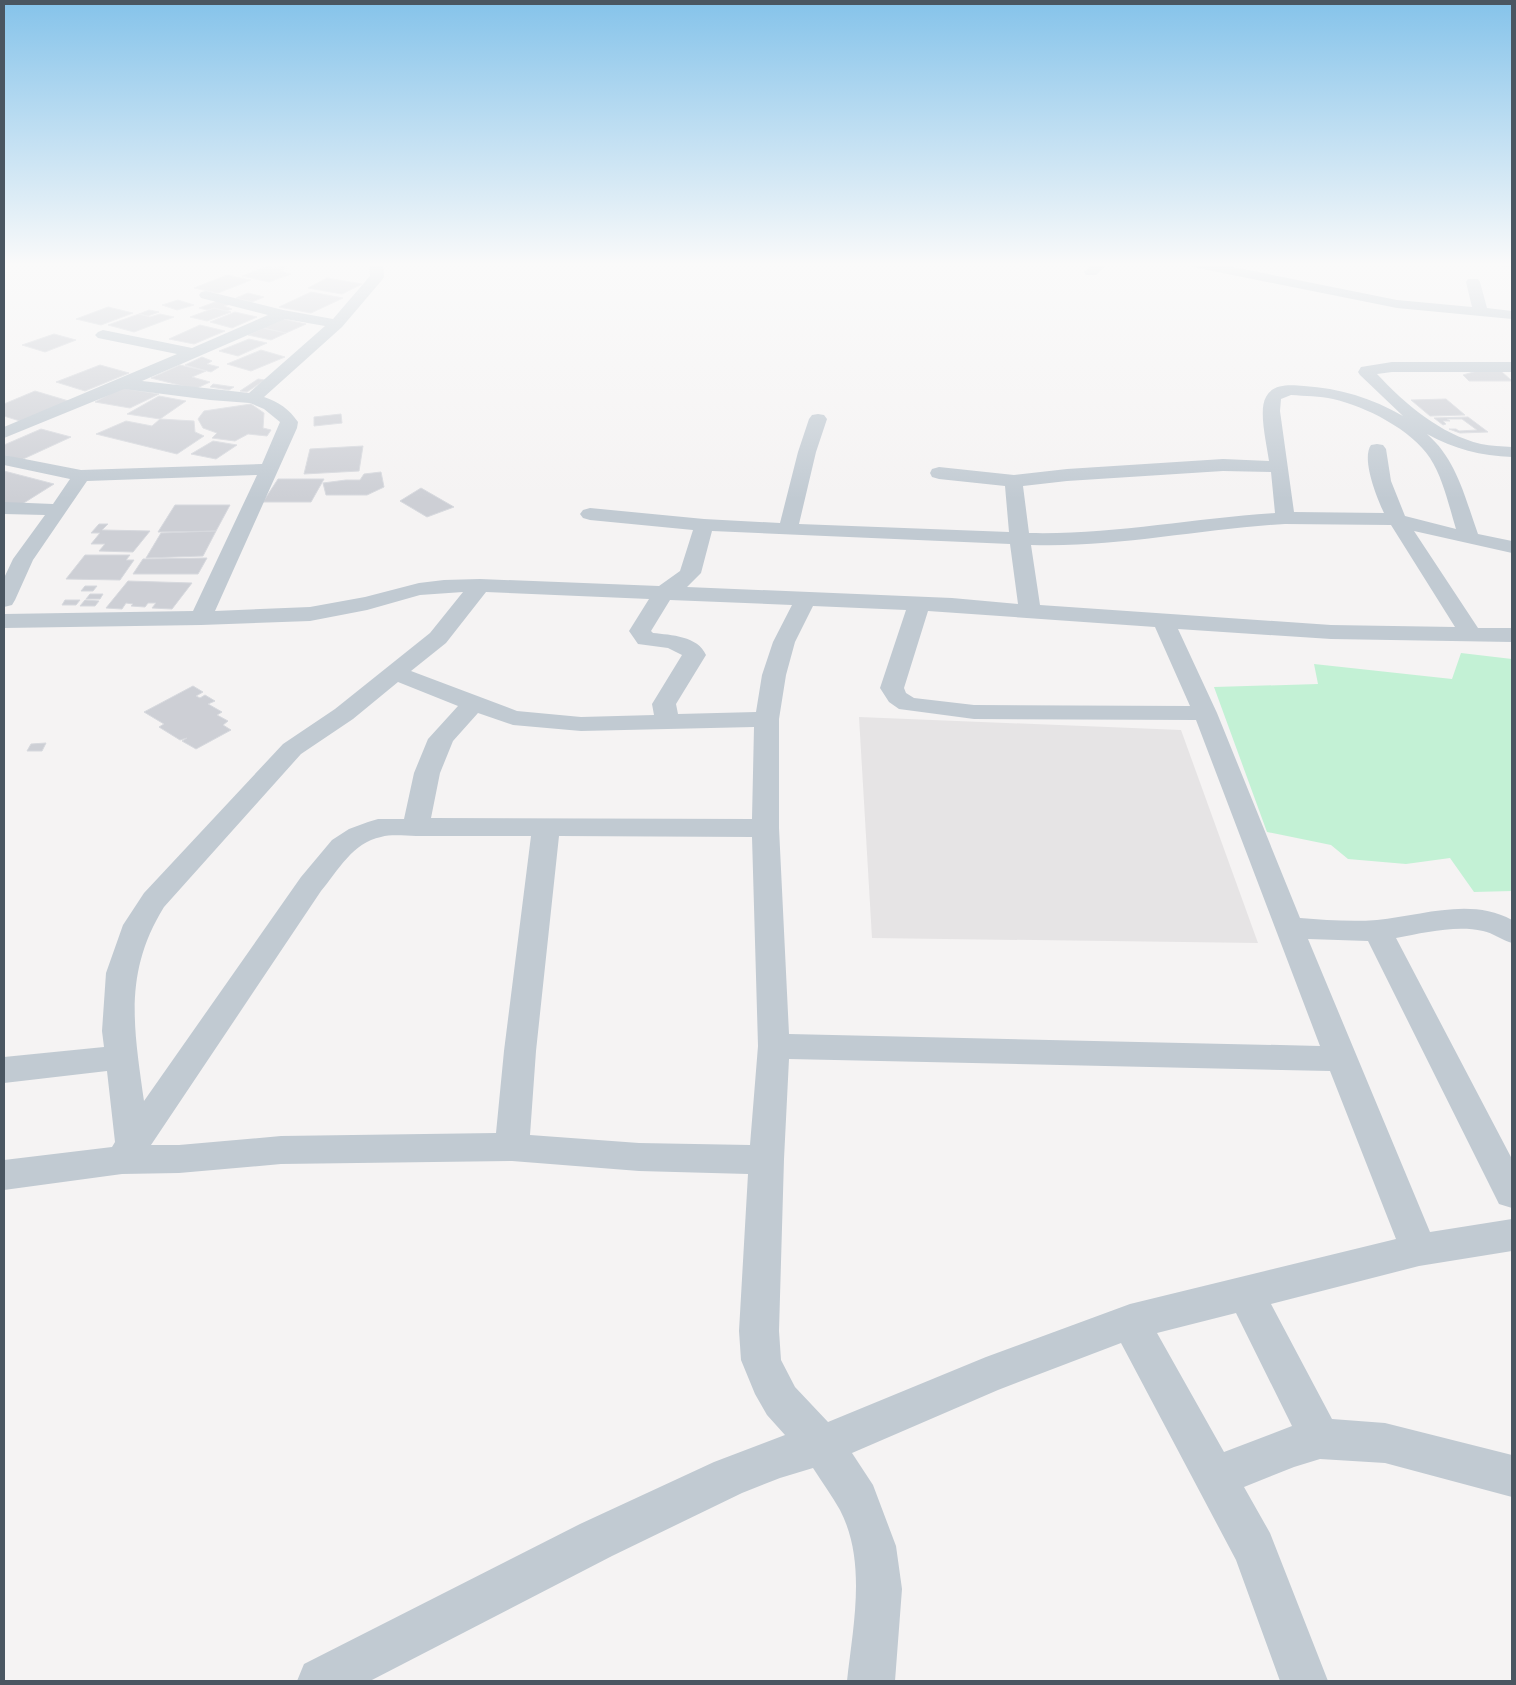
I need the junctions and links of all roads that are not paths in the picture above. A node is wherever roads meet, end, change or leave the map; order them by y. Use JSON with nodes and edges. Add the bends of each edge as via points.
{"nodes":[{"id":1,"x":137,"y":342,"type":"edge"},
{"id":2,"x":221,"y":342,"type":"edge"},
{"id":3,"x":317,"y":342,"type":"edge"},
{"id":4,"x":195,"y":353,"type":"junction"},
{"id":5,"x":1512,"y":367,"type":"edge"},
{"id":6,"x":122,"y":384,"type":"junction"},
{"id":7,"x":253,"y":398,"type":"junction"},
{"id":8,"x":818,"y":419,"type":"dead end"},
{"id":9,"x":4,"y":433,"type":"edge"},
{"id":10,"x":1377,"y":449,"type":"dead end"},
{"id":11,"x":1512,"y":452,"type":"edge"},
{"id":12,"x":4,"y":460,"type":"edge"},
{"id":13,"x":1278,"y":467,"type":"junction"},
{"id":14,"x":270,"y":469,"type":"junction"},
{"id":15,"x":939,"y":473,"type":"dead end"},
{"id":16,"x":80,"y":476,"type":"junction"},
{"id":17,"x":1014,"y":481,"type":"junction"},
{"id":18,"x":4,"y":508,"type":"edge"},
{"id":19,"x":59,"y":510,"type":"junction"},
{"id":20,"x":590,"y":514,"type":"dead end"},
{"id":21,"x":1285,"y":518,"type":"junction"},
{"id":22,"x":1397,"y":520,"type":"junction"},
{"id":23,"x":704,"y":525,"type":"junction"},
{"id":24,"x":788,"y":529,"type":"junction"},
{"id":25,"x":1020,"y":538,"type":"junction"},
{"id":26,"x":1469,"y":538,"type":"junction"},
{"id":27,"x":1512,"y":547,"type":"edge"},
{"id":28,"x":480,"y":585,"type":"junction"},
{"id":29,"x":664,"y":593,"type":"junction"},
{"id":30,"x":806,"y":598,"type":"junction"},
{"id":31,"x":4,"y":600,"type":"edge"},
{"id":32,"x":919,"y":604,"type":"junction"},
{"id":33,"x":1030,"y":612,"type":"junction"},
{"id":34,"x":201,"y":618,"type":"junction"},
{"id":35,"x":4,"y":621,"type":"edge"},
{"id":36,"x":1163,"y":621,"type":"junction"},
{"id":37,"x":1472,"y":635,"type":"junction"},
{"id":38,"x":1512,"y":635,"type":"edge"},
{"id":39,"x":395,"y":673,"type":"junction"},
{"id":40,"x":473,"y":704,"type":"junction"},
{"id":41,"x":1205,"y":714,"type":"junction"},
{"id":42,"x":766,"y":719,"type":"junction"},
{"id":43,"x":667,"y":721,"type":"junction"},
{"id":44,"x":416,"y":827,"type":"junction"},
{"id":45,"x":546,"y":828,"type":"junction"},
{"id":46,"x":765,"y":828,"type":"junction"},
{"id":47,"x":1289,"y":928,"type":"junction"},
{"id":48,"x":1377,"y":930,"type":"junction"},
{"id":49,"x":1512,"y":933,"type":"edge"},
{"id":50,"x":774,"y":1046,"type":"junction"},
{"id":51,"x":122,"y":1058,"type":"junction"},
{"id":52,"x":1342,"y":1059,"type":"junction"},
{"id":53,"x":4,"y":1070,"type":"edge"},
{"id":54,"x":512,"y":1147,"type":"junction"},
{"id":55,"x":127,"y":1152,"type":"junction"},
{"id":56,"x":766,"y":1159,"type":"junction"},
{"id":57,"x":4,"y":1175,"type":"edge"},
{"id":58,"x":1512,"y":1193,"type":"edge"},
{"id":59,"x":1512,"y":1235,"type":"edge"},
{"id":60,"x":1419,"y":1250,"type":"junction"},
{"id":61,"x":1248,"y":1293,"type":"junction"},
{"id":62,"x":1130,"y":1322,"type":"junction"},
{"id":63,"x":1320,"y":1439,"type":"junction"},
{"id":64,"x":822,"y":1445,"type":"junction"},
{"id":65,"x":1512,"y":1476,"type":"edge"},
{"id":66,"x":1215,"y":1477,"type":"junction"},
{"id":67,"x":321,"y":1681,"type":"edge"},
{"id":68,"x":871,"y":1681,"type":"edge"},
{"id":69,"x":1304,"y":1681,"type":"edge"}],
"edges":[{"from":1,"to":4,"type":"street"},
{"from":2,"to":4,"type":"street"},
{"from":3,"to":7,"type":"street"},
{"from":4,"to":6,"type":"street"},
{"from":5,"to":11,"type":"street","via":[[1392,367],[1366,372],[1438,434],[1478,449]]},
{"from":6,"to":7,"type":"street"},
{"from":6,"to":9,"type":"street"},
{"from":7,"to":14,"type":"street","via":[[284,415],[289,422]]},
{"from":8,"to":24,"type":"street"},
{"from":10,"to":22,"type":"street","via":[[1376,465]]},
{"from":12,"to":16,"type":"street"},
{"from":13,"to":17,"type":"street","via":[[1215,465]]},
{"from":13,"to":21,"type":"street"},
{"from":13,"to":26,"type":"street","via":[[1271,411],[1274,395],[1288,390],[1349,398],[1399,422],[1432,448],[1443,466]]},
{"from":14,"to":16,"type":"street"},
{"from":14,"to":34,"type":"street"},
{"from":15,"to":17,"type":"street"},
{"from":16,"to":19,"type":"street"},
{"from":17,"to":25,"type":"street"},
{"from":18,"to":19,"type":"street"},
{"from":19,"to":31,"type":"street","via":[[23,558]]},
{"from":20,"to":23,"type":"street"},
{"from":21,"to":22,"type":"street"},
{"from":21,"to":25,"type":"street","via":[[1102,538]]},
{"from":22,"to":26,"type":"street"},
{"from":22,"to":37,"type":"street"},
{"from":23,"to":24,"type":"street"},
{"from":23,"to":29,"type":"street","via":[[690,573]]},
{"from":24,"to":25,"type":"street"},
{"from":25,"to":33,"type":"street"},
{"from":26,"to":27,"type":"street"},
{"from":28,"to":29,"type":"street"},
{"from":28,"to":34,"type":"street","via":[[428,588],[310,614]]},
{"from":28,"to":39,"type":"street","via":[[438,638]]},
{"from":29,"to":30,"type":"street"},
{"from":29,"to":43,"type":"street","via":[[640,631],[641,635],[652,641],[686,646],[694,656],[664,704]]},
{"from":30,"to":32,"type":"street"},
{"from":30,"to":42,"type":"street","via":[[784,642]]},
{"from":32,"to":33,"type":"street"},
{"from":32,"to":41,"type":"street","via":[[892,688],[896,697],[908,704],[974,712]]},
{"from":33,"to":36,"type":"street"},
{"from":34,"to":35,"type":"street"},
{"from":36,"to":37,"type":"street","via":[[1331,632]]},
{"from":36,"to":41,"type":"street"},
{"from":37,"to":38,"type":"street"},
{"from":39,"to":40,"type":"street"},
{"from":39,"to":51,"type":"street","via":[[344,714],[292,749],[154,900],[138,925],[121,973],[118,1031]]},
{"from":40,"to":43,"type":"street","via":[[513,718],[548,722]]},
{"from":40,"to":44,"type":"street","via":[[441,739],[427,773]]},
{"from":41,"to":47,"type":"street"},
{"from":42,"to":43,"type":"street"},
{"from":42,"to":46,"type":"street"},
{"from":44,"to":45,"type":"street"},
{"from":44,"to":55,"type":"street","via":[[378,828],[342,846],[311,884]]},
{"from":45,"to":46,"type":"street"},
{"from":45,"to":54,"type":"street"},
{"from":46,"to":50,"type":"street"},
{"from":47,"to":48,"type":"street"},
{"from":47,"to":52,"type":"street"},
{"from":48,"to":49,"type":"street","via":[[1463,919],[1479,920]]},
{"from":48,"to":58,"type":"street"},
{"from":50,"to":52,"type":"street"},
{"from":50,"to":56,"type":"street"},
{"from":51,"to":53,"type":"street"},
{"from":51,"to":55,"type":"street"},
{"from":52,"to":60,"type":"street"},
{"from":54,"to":55,"type":"street","via":[[280,1150],[179,1159]]},
{"from":54,"to":56,"type":"street","via":[[610,1157],[703,1161]]},
{"from":55,"to":57,"type":"street"},
{"from":56,"to":64,"type":"street","via":[[759,1331],[761,1360],[781,1401]]},
{"from":59,"to":60,"type":"street"},
{"from":60,"to":61,"type":"street"},
{"from":61,"to":62,"type":"street"},
{"from":61,"to":63,"type":"street"},
{"from":62,"to":64,"type":"street","via":[[986,1376]]},
{"from":62,"to":66,"type":"street"},
{"from":63,"to":65,"type":"street","via":[[1385,1443]]},
{"from":63,"to":66,"type":"street"},
{"from":64,"to":67,"type":"street","via":[[729,1477],[596,1540]]},
{"from":64,"to":68,"type":"street","via":[[858,1500],[874,1546],[879,1589]]},
{"from":66,"to":69,"type":"street","via":[[1254,1549]]}]}
